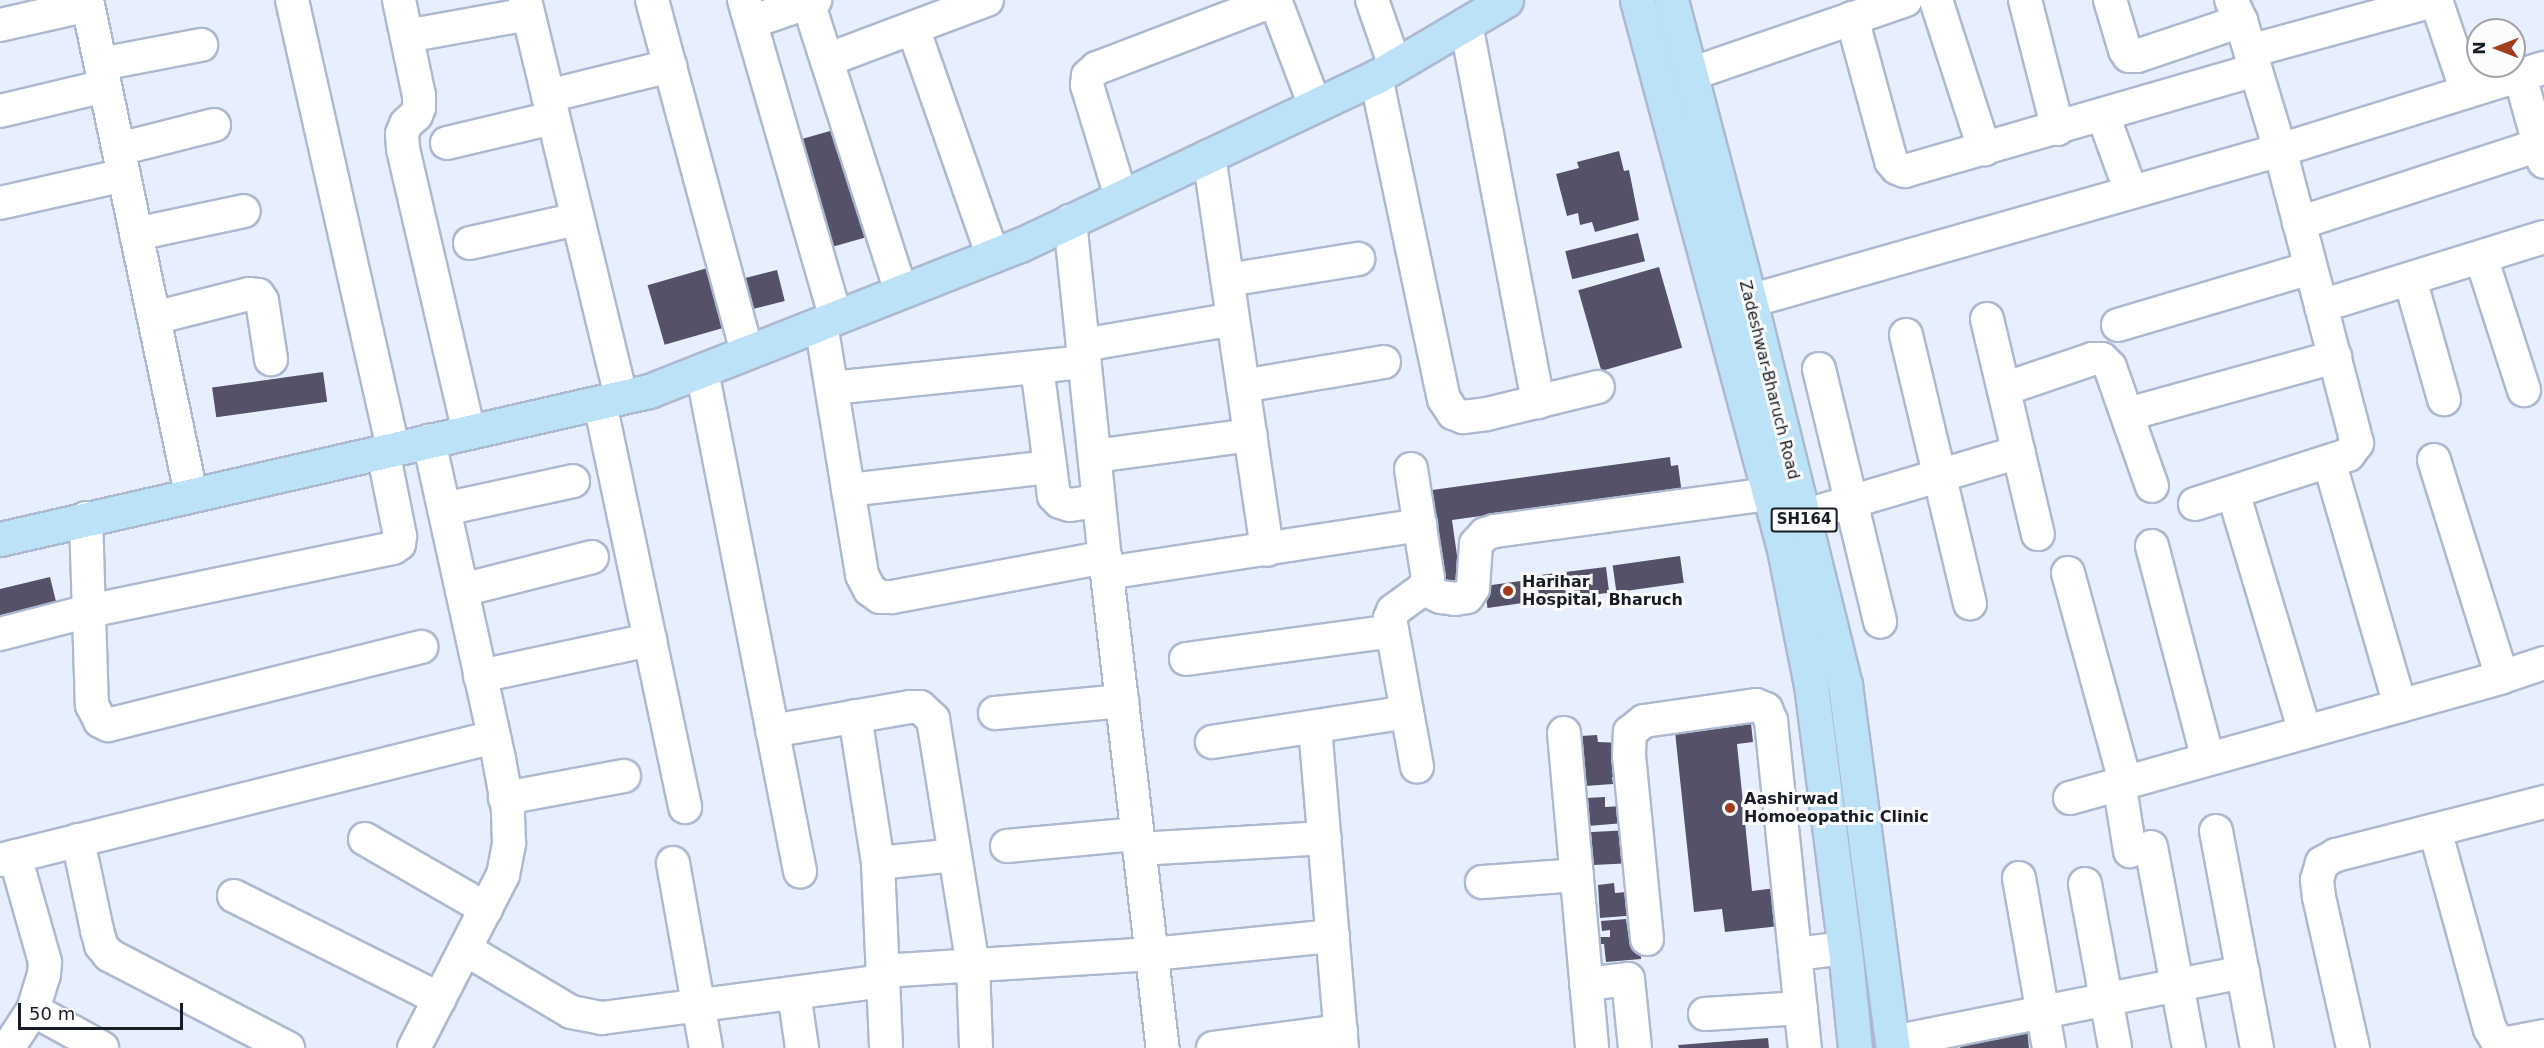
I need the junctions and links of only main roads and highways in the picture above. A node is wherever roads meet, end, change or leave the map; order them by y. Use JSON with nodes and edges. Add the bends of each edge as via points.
{"nodes":[{"id":1,"x":1637,"y":0,"type":"edge"},
{"id":2,"x":1671,"y":0,"type":"edge"},
{"id":3,"x":1485,"y":9,"type":"edge"},
{"id":4,"x":0,"y":539,"type":"edge"},
{"id":5,"x":1893,"y":1045,"type":"edge"},
{"id":6,"x":1855,"y":1048,"type":"edge"}],
"edges":[{"from":1,"to":6,"type":"main road","name":"Zadeshwar-Bharuch Road","number":"SH164","via":[[1784,549],[1811,685]]},
{"from":2,"to":5,"type":"main road","name":"Zadeshwar-Bharuch Road","number":"SH164","via":[[1845,685]]},
{"from":3,"to":4,"type":"main road","via":[[1386,71],[1070,221],[993,256],[649,391]]}]}
